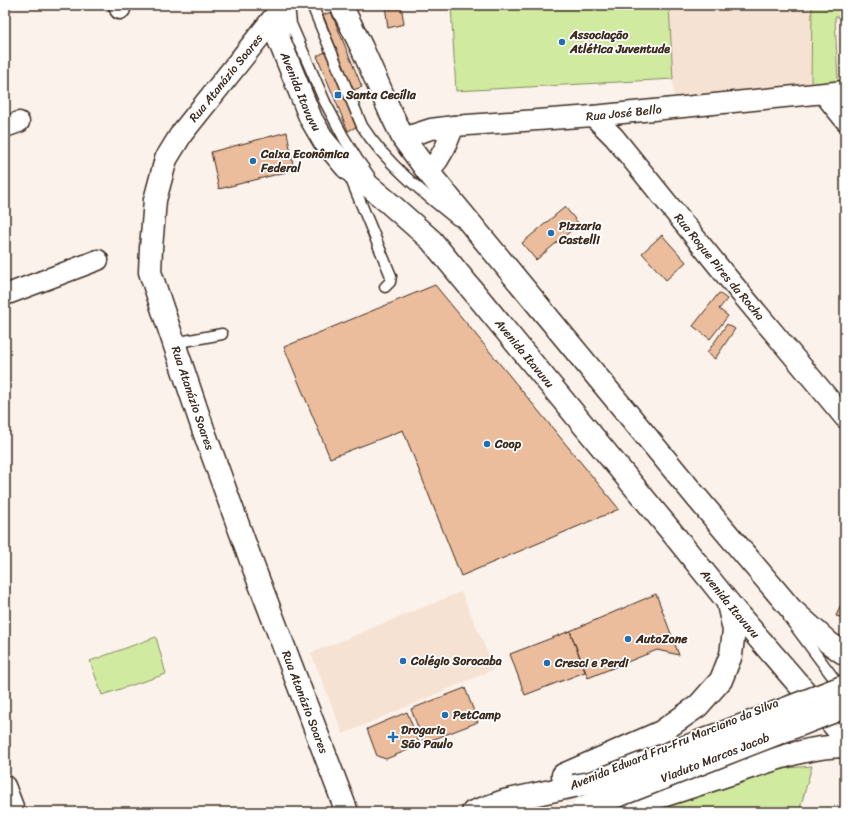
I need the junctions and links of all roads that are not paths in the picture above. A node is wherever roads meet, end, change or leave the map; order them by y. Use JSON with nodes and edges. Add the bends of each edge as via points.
{"nodes":[{"id":1,"x":312,"y":5,"type":"edge"},
{"id":2,"x":342,"y":5,"type":"edge"},
{"id":3,"x":282,"y":7,"type":"edge"},
{"id":4,"x":845,"y":91,"type":"edge"},
{"id":5,"x":824,"y":94,"type":"junction"},
{"id":6,"x":593,"y":116,"type":"junction"},
{"id":7,"x":845,"y":120,"type":"edge"},
{"id":8,"x":454,"y":126,"type":"junction"},
{"id":9,"x":403,"y":138,"type":"junction"},
{"id":10,"x":346,"y":168,"type":"junction"},
{"id":11,"x":428,"y":172,"type":"junction"},
{"id":12,"x":388,"y":202,"type":"junction"},
{"id":13,"x":489,"y":246,"type":"junction"},
{"id":14,"x":98,"y":260,"type":"dead end"},
{"id":15,"x":385,"y":287,"type":"dead end"},
{"id":16,"x":5,"y":296,"type":"edge"},
{"id":17,"x":222,"y":334,"type":"dead end"},
{"id":18,"x":174,"y":343,"type":"junction"},
{"id":19,"x":845,"y":418,"type":"edge"},
{"id":20,"x":698,"y":499,"type":"junction"},
{"id":21,"x":727,"y":601,"type":"junction"},
{"id":22,"x":844,"y":649,"type":"edge"},
{"id":23,"x":843,"y":687,"type":"edge"},
{"id":24,"x":804,"y":692,"type":"junction"},
{"id":25,"x":845,"y":707,"type":"edge"},
{"id":26,"x":845,"y":738,"type":"edge"},
{"id":27,"x":845,"y":746,"type":"edge"},
{"id":28,"x":574,"y":786,"type":"junction"},
{"id":29,"x":504,"y":801,"type":"junction"},
{"id":30,"x":577,"y":810,"type":"edge"},
{"id":31,"x":347,"y":812,"type":"edge"},
{"id":32,"x":474,"y":812,"type":"edge"},
{"id":33,"x":608,"y":812,"type":"edge"}],
"edges":[{"from":1,"to":13,"type":"lane","via":[[369,138],[384,156],[434,202]]},
{"from":2,"to":9,"type":"main road"},
{"from":3,"to":10,"type":"main road","name":"Avenida Itavuvu","via":[[279,40],[311,119]]},
{"from":3,"to":12,"type":"lane","via":[[344,138]]},
{"from":3,"to":18,"type":"main road","name":"Rua Atanázio Soares","via":[[182,133],[166,159],[155,200],[150,272]]},
{"from":4,"to":5,"type":"street","name":"Rua José Bello"},
{"from":5,"to":6,"type":"street","name":"Rua José Bello"},
{"from":5,"to":7,"type":"street"},
{"from":6,"to":8,"type":"street","name":"Rua José Bello"},
{"from":6,"to":19,"type":"street","name":"Rua Roque Pires da Rocha","via":[[614,137]]},
{"from":8,"to":9,"type":"street","name":"Rua José Bello","via":[[431,129]]},
{"from":8,"to":11,"type":"street","via":[[445,148]]},
{"from":9,"to":11,"type":"main road"},
{"from":10,"to":12,"type":"main road","name":"Avenida Itavuvu"},
{"from":10,"to":15,"type":"lane","via":[[392,276]]},
{"from":11,"to":13,"type":"main road"},
{"from":12,"to":21,"type":"main road","name":"Avenida Itavuvu","via":[[432,240]]},
{"from":13,"to":20,"type":"main road"},
{"from":14,"to":16,"type":"street"},
{"from":17,"to":18,"type":"lane"},
{"from":18,"to":31,"type":"main road","name":"Rua Atanázio Soares","via":[[253,566]]},
{"from":20,"to":22,"type":"main road","via":[[791,609],[829,643]]},
{"from":20,"to":23,"type":"lane"},
{"from":21,"to":24,"type":"main road","name":"Avenida Itavuvu"},
{"from":21,"to":29,"type":"main road","via":[[734,630],[731,655],[720,680],[698,706],[661,732]]},
{"from":23,"to":24,"type":"main road","via":[[824,686]]},
{"from":23,"to":28,"type":"main road","name":"Viaduto Marcos Jacob","bridge":true,"via":[[602,779]]},
{"from":24,"to":26,"type":"main road","name":"Avenida Itavuvu"},
{"from":24,"to":28,"type":"main road","name":"Avenida Edward Fru-Fru Marciano da Silva"},
{"from":25,"to":30,"type":"main road","name":"Viaduto Marcos Jacob","bridge":true},
{"from":27,"to":33,"type":"main road","via":[[819,748],[779,758],[640,804]]},
{"from":28,"to":29,"type":"main road","name":"Avenida Edward Fru-Fru Marciano da Silva"},
{"from":29,"to":32,"type":"main road","name":"Avenida Edward Fru-Fru Marciano da Silva"}]}
